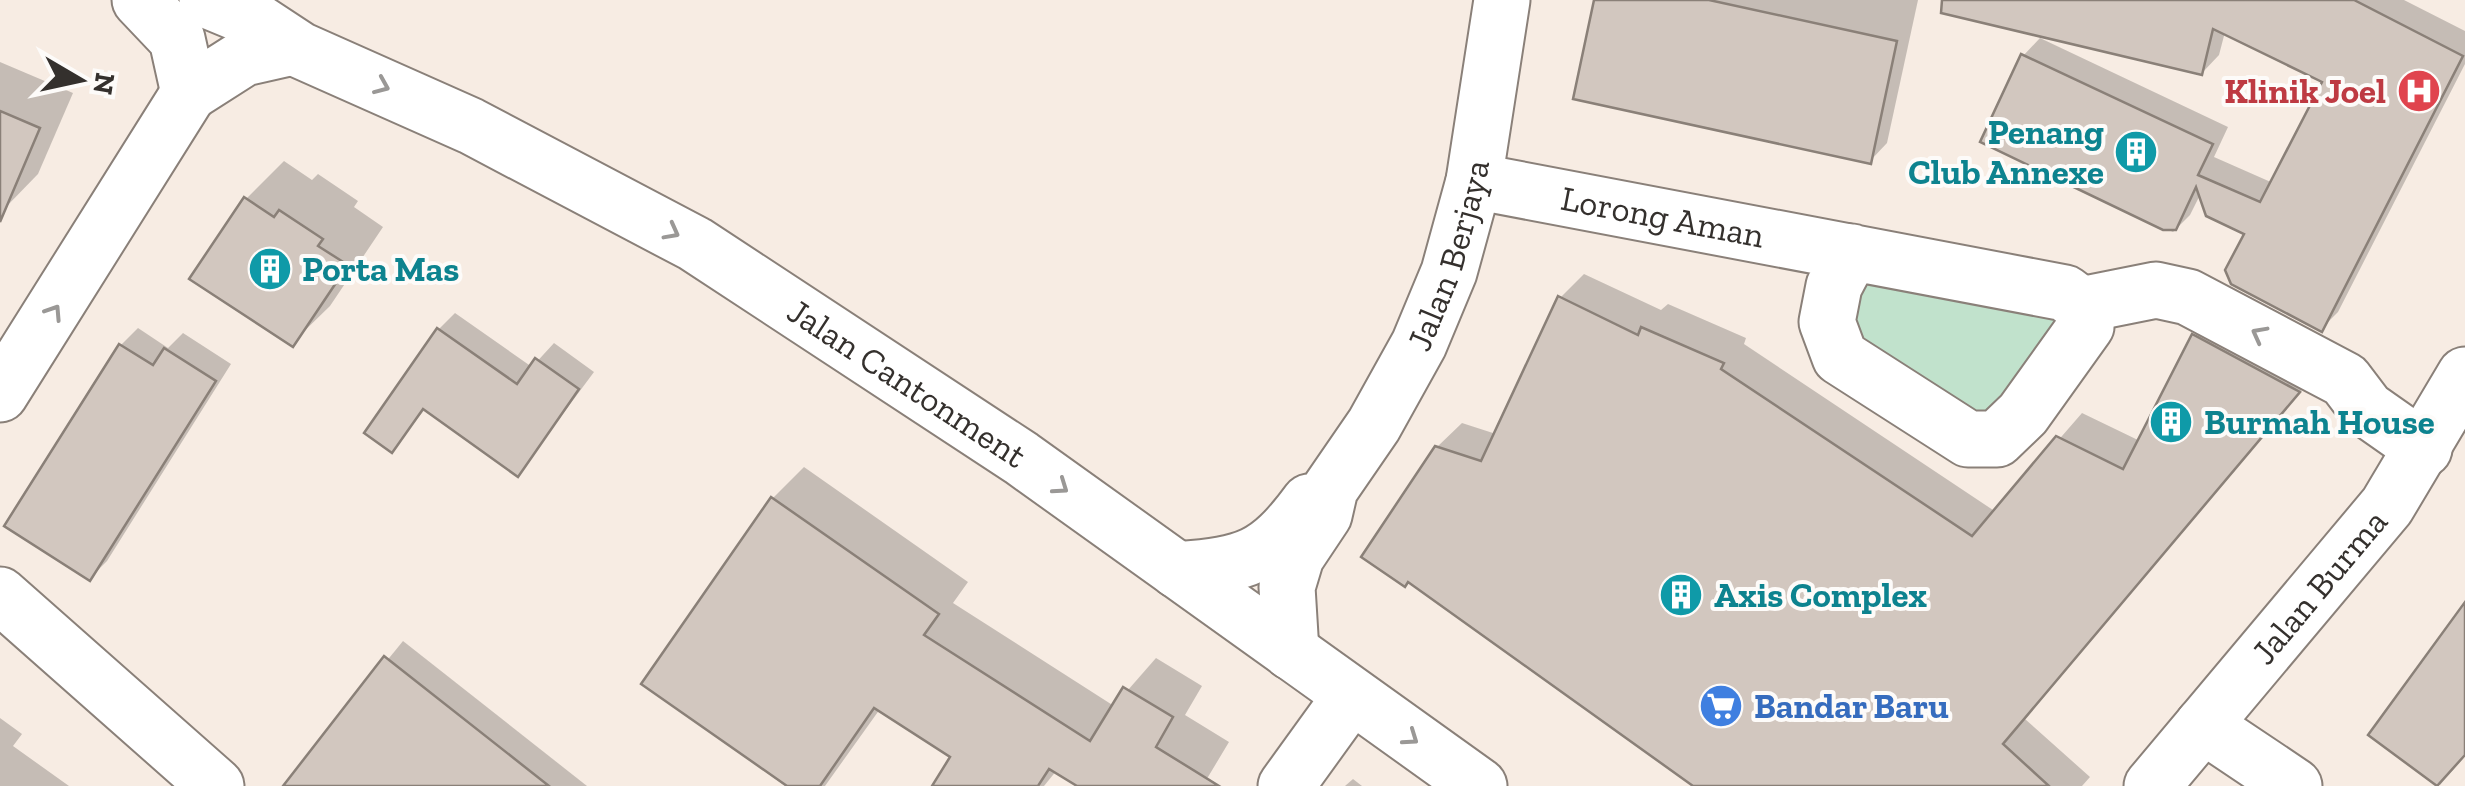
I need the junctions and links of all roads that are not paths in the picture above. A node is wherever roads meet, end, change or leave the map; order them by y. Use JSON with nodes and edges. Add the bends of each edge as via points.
{"nodes":[{"id":1,"x":140,"y":0,"type":"edge"},
{"id":2,"x":207,"y":0,"type":"edge"},
{"id":3,"x":1502,"y":0,"type":"edge"},
{"id":4,"x":293,"y":46,"type":"junction"},
{"id":5,"x":190,"y":93,"type":"junction"},
{"id":6,"x":1474,"y":181,"type":"junction"},
{"id":7,"x":1852,"y":252,"type":"junction"},
{"id":8,"x":2081,"y":305,"type":"junction"},
{"id":9,"x":2465,"y":375,"type":"edge"},
{"id":10,"x":0,"y":394,"type":"edge"},
{"id":11,"x":2424,"y":449,"type":"junction"},
{"id":12,"x":1330,"y":489,"type":"junction"},
{"id":13,"x":1178,"y":570,"type":"junction"},
{"id":14,"x":0,"y":595,"type":"edge"},
{"id":15,"x":1291,"y":652,"type":"junction"},
{"id":16,"x":1351,"y":696,"type":"junction"},
{"id":17,"x":2203,"y":725,"type":"junction"},
{"id":18,"x":216,"y":786,"type":"edge"},
{"id":19,"x":1286,"y":786,"type":"edge"},
{"id":20,"x":1479,"y":786,"type":"edge"},
{"id":21,"x":2152,"y":786,"type":"edge"},
{"id":22,"x":2294,"y":786,"type":"edge"}],
"edges":[{"from":1,"to":5,"type":"street","via":[[177,39]]},
{"from":2,"to":4,"type":"street","name":"Jalan Cantonment","via":[[254,19]]},
{"from":3,"to":6,"type":"street","name":"Jalan Berjaya"},
{"from":4,"to":5,"type":"street","via":[[244,58]]},
{"from":4,"to":13,"type":"street","name":"Jalan Cantonment","one_way":true,"via":[[471,126],[694,244]]},
{"from":10,"to":5,"type":"street","one_way":true},
{"from":6,"to":7,"type":"street","name":"Lorong Aman"},
{"from":6,"to":12,"type":"street","name":"Jalan Berjaya","via":[[1449,272],[1419,344]]},
{"from":7,"to":8,"type":"street","name":"Lorong Aman","via":[[2066,292]]},
{"from":7,"to":8,"type":"street","via":[[1834,286],[1826,322],[1840,358],[1968,439],[1997,439],[2023,414],[2086,326]]},
{"from":11,"to":8,"type":"street","one_way":true,"via":[[2367,409],[2345,380],[2188,297],[2156,290]]},
{"from":9,"to":11,"type":"street","name":"Jalan Burma"},
{"from":11,"to":17,"type":"street","name":"Jalan Burma","via":[[2387,506]]},
{"from":12,"to":13,"type":"street","name":"Jalan Berjaya","via":[[1310,501],[1281,540],[1249,558]]},
{"from":12,"to":15,"type":"street","name":"Jalan Berjaya","via":[[1288,587]]},
{"from":13,"to":15,"type":"street","name":"Jalan Cantonment"},
{"from":14,"to":18,"type":"street"},
{"from":15,"to":16,"type":"street","name":"Jalan Cantonment"},
{"from":16,"to":19,"type":"street"},
{"from":16,"to":20,"type":"street","name":"Jalan Cantonment","one_way":true},
{"from":17,"to":21,"type":"street","name":"Jalan Burma"},
{"from":17,"to":22,"type":"street"}]}
